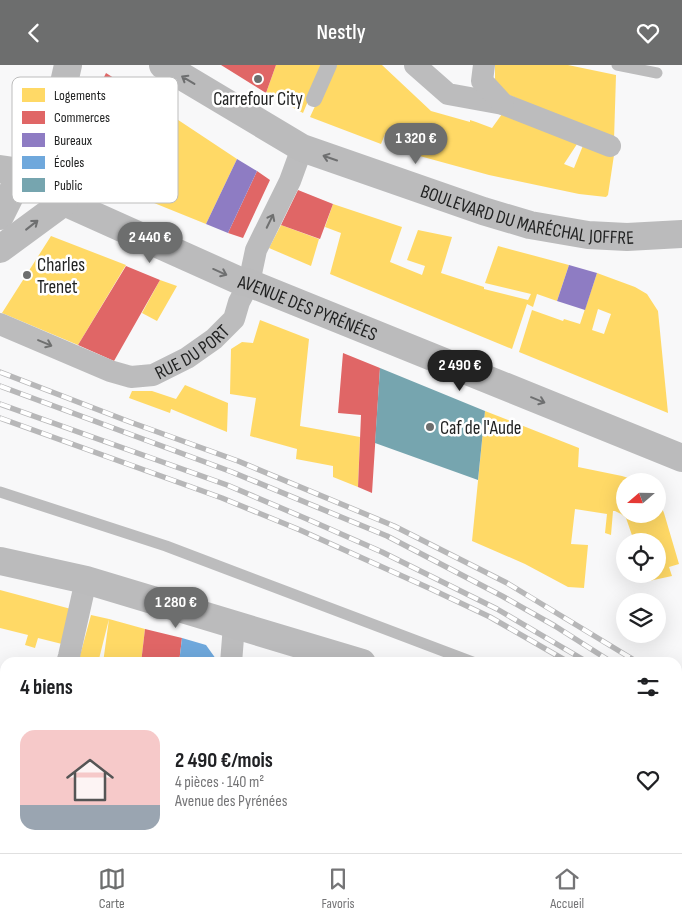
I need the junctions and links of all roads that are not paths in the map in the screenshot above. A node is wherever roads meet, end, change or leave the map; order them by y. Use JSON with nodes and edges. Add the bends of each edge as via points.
{"nodes":[{"id":1,"x":163,"y":65,"type":"edge"},
{"id":2,"x":329,"y":65,"type":"edge"},
{"id":3,"x":415,"y":65,"type":"edge"},
{"id":4,"x":484,"y":65,"type":"edge"},
{"id":5,"x":617,"y":65,"type":"edge"},
{"id":6,"x":656,"y":73,"type":"dead end"},
{"id":7,"x":314,"y":99,"type":"dead end"},
{"id":8,"x":503,"y":104,"type":"junction"},
{"id":9,"x":610,"y":146,"type":"dead end"},
{"id":10,"x":302,"y":148,"type":"junction"},
{"id":11,"x":7,"y":167,"type":"edge"},
{"id":12,"x":63,"y":203,"type":"edge"},
{"id":13,"x":66,"y":203,"type":"edge"},
{"id":14,"x":0,"y":215,"type":"edge"},
{"id":15,"x":682,"y":234,"type":"edge"},
{"id":16,"x":0,"y":249,"type":"edge"},
{"id":17,"x":249,"y":283,"type":"junction"},
{"id":18,"x":0,"y":324,"type":"edge"},
{"id":19,"x":682,"y":458,"type":"edge"},
{"id":20,"x":0,"y":492,"type":"edge"},
{"id":21,"x":0,"y":561,"type":"edge"},
{"id":22,"x":86,"y":580,"type":"junction"},
{"id":23,"x":234,"y":625,"type":"junction"},
{"id":24,"x":68,"y":657,"type":"edge"},
{"id":25,"x":231,"y":657,"type":"edge"},
{"id":26,"x":342,"y":657,"type":"edge"},
{"id":27,"x":459,"y":657,"type":"edge"}],
"edges":[{"from":10,"to":1,"type":"main road","name":"BOULEVARD DU MARÉCHAL JOFFRE","one_way":true},
{"from":2,"to":7,"type":"street"},
{"from":3,"to":8,"type":"street","via":[[448,94]]},
{"from":4,"to":8,"type":"street","via":[[482,81]]},
{"from":5,"to":6,"type":"lane"},
{"from":8,"to":9,"type":"street"},
{"from":15,"to":10,"type":"main road","name":"BOULEVARD DU MARÉCHAL JOFFRE","one_way":true,"via":[[607,237],[530,225]]},
{"from":17,"to":10,"type":"street","name":"RUE DU PORT","one_way":true,"via":[[256,250],[290,181]]},
{"from":11,"to":14,"type":"main road"},
{"from":16,"to":12,"type":"main road","one_way":true},
{"from":13,"to":17,"type":"main road","name":"AVENUE DES PYRÉNÉES","one_way":true},
{"from":18,"to":17,"type":"street","name":"RUE DU PORT","one_way":true,"via":[[110,371],[131,377],[153,375],[187,358],[214,339],[234,319]]},
{"from":17,"to":19,"type":"main road","name":"AVENUE DES PYRÉNÉES","one_way":true},
{"from":20,"to":27,"type":"lane","via":[[166,547]]},
{"from":21,"to":22,"type":"main road"},
{"from":22,"to":23,"type":"main road"},
{"from":22,"to":24,"type":"street"},
{"from":23,"to":25,"type":"street"},
{"from":23,"to":26,"type":"main road"}]}
